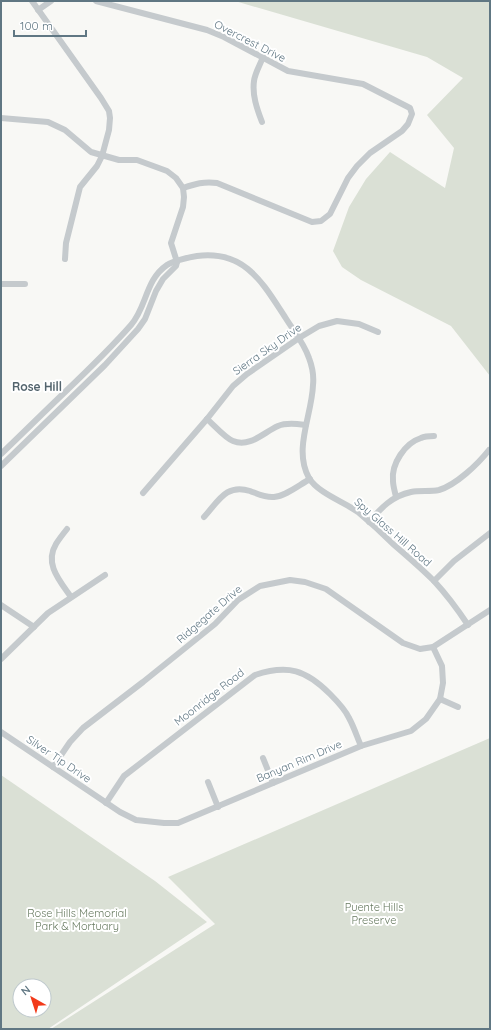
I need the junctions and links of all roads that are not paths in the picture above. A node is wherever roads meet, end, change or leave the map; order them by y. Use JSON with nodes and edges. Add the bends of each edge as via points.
{"nodes":[{"id":1,"x":32,"y":1,"type":"edge"},
{"id":2,"x":50,"y":1,"type":"edge"},
{"id":3,"x":96,"y":1,"type":"edge"},
{"id":4,"x":38,"y":10,"type":"junction"},
{"id":5,"x":263,"y":58,"type":"junction"},
{"id":6,"x":1,"y":118,"type":"edge"},
{"id":7,"x":262,"y":122,"type":"dead end"},
{"id":8,"x":102,"y":156,"type":"junction"},
{"id":9,"x":183,"y":188,"type":"junction"},
{"id":10,"x":66,"y":259,"type":"dead end"},
{"id":11,"x":177,"y":262,"type":"junction"},
{"id":12,"x":1,"y":284,"type":"edge"},
{"id":13,"x":25,"y":284,"type":"dead end"},
{"id":14,"x":378,"y":332,"type":"dead end"},
{"id":15,"x":299,"y":338,"type":"junction"},
{"id":16,"x":207,"y":419,"type":"junction"},
{"id":17,"x":306,"y":425,"type":"junction"},
{"id":18,"x":434,"y":436,"type":"dead end"},
{"id":19,"x":489,"y":450,"type":"dead end"},
{"id":20,"x":1,"y":454,"type":"edge"},
{"id":21,"x":1,"y":466,"type":"edge"},
{"id":22,"x":310,"y":480,"type":"junction"},
{"id":23,"x":143,"y":493,"type":"dead end"},
{"id":24,"x":396,"y":497,"type":"junction"},
{"id":25,"x":204,"y":517,"type":"dead end"},
{"id":26,"x":369,"y":522,"type":"junction"},
{"id":27,"x":67,"y":529,"type":"dead end"},
{"id":28,"x":490,"y":532,"type":"edge"},
{"id":29,"x":105,"y":575,"type":"dead end"},
{"id":30,"x":434,"y":581,"type":"junction"},
{"id":31,"x":71,"y":597,"type":"junction"},
{"id":32,"x":1,"y":605,"type":"edge"},
{"id":33,"x":490,"y":610,"type":"edge"},
{"id":34,"x":468,"y":625,"type":"junction"},
{"id":35,"x":34,"y":627,"type":"junction"},
{"id":36,"x":433,"y":647,"type":"junction"},
{"id":37,"x":1,"y":659,"type":"edge"},
{"id":38,"x":440,"y":699,"type":"junction"},
{"id":39,"x":458,"y":707,"type":"dead end"},
{"id":40,"x":1,"y":732,"type":"edge"},
{"id":41,"x":361,"y":746,"type":"junction"},
{"id":42,"x":262,"y":758,"type":"dead end"},
{"id":43,"x":53,"y":767,"type":"junction"},
{"id":44,"x":208,"y":782,"type":"dead end"},
{"id":45,"x":273,"y":783,"type":"junction"},
{"id":46,"x":106,"y":803,"type":"junction"},
{"id":47,"x":218,"y":807,"type":"junction"}],
"edges":[{"from":1,"to":4,"type":"street"},
{"from":2,"to":4,"type":"street"},
{"from":3,"to":5,"type":"street","name":"Overcrest Drive","via":[[207,30]]},
{"from":4,"to":8,"type":"street","via":[[109,111],[109,130]]},
{"from":5,"to":7,"type":"street","via":[[254,81],[254,96]]},
{"from":5,"to":9,"type":"street","name":"Overcrest Drive","via":[[288,72],[363,84],[410,108],[412,114],[408,124],[357,166],[330,214],[321,221],[312,222],[217,183],[200,183]]},
{"from":6,"to":8,"type":"street","via":[[48,122],[65,130],[91,152]]},
{"from":8,"to":9,"type":"street","via":[[119,160],[137,160],[167,171]]},
{"from":8,"to":10,"type":"street","via":[[80,187],[66,243]]},
{"from":9,"to":11,"type":"street","via":[[183,207],[171,243]]},
{"from":11,"to":15,"type":"street","via":[[193,256],[207,255],[223,256],[237,261],[252,272],[268,290]]},
{"from":11,"to":20,"type":"street","via":[[162,269],[153,279],[139,313],[132,323],[99,359]]},
{"from":11,"to":21,"type":"street","via":[[156,291],[145,319],[138,329],[105,365]]},
{"from":12,"to":13,"type":"street"},
{"from":14,"to":15,"type":"street","name":"Sierra Sky Drive","via":[[359,324],[337,321],[319,326]]},
{"from":15,"to":16,"type":"street","name":"Sierra Sky Drive","via":[[233,386]]},
{"from":15,"to":17,"type":"street","via":[[309,356],[312,371],[313,385]]},
{"from":16,"to":17,"type":"street","via":[[232,441],[243,444],[280,425]]},
{"from":16,"to":23,"type":"street","name":"Sierra Sky Drive"},
{"from":17,"to":22,"type":"street","via":[[304,464]]},
{"from":18,"to":24,"type":"street","via":[[422,437],[413,442],[397,461],[393,471]]},
{"from":19,"to":24,"type":"street","via":[[481,461],[450,486]]},
{"from":22,"to":25,"type":"street","via":[[275,497],[235,489],[226,493]]},
{"from":22,"to":26,"type":"street","name":"Spy Glass Hill Road"},
{"from":24,"to":26,"type":"street","via":[[384,504]]},
{"from":26,"to":30,"type":"street","name":"Spy Glass Hill Road"},
{"from":27,"to":31,"type":"street","via":[[55,545],[51,564]]},
{"from":28,"to":30,"type":"street"},
{"from":29,"to":31,"type":"street"},
{"from":30,"to":34,"type":"street","name":"Spy Glass Hill Road"},
{"from":31,"to":35,"type":"street","via":[[48,613]]},
{"from":32,"to":35,"type":"street"},
{"from":33,"to":34,"type":"street"},
{"from":34,"to":36,"type":"street"},
{"from":35,"to":37,"type":"street"},
{"from":36,"to":38,"type":"street","name":"Banyan Rim Drive","via":[[442,666],[443,683]]},
{"from":36,"to":43,"type":"street","name":"Ridgegate Drive","via":[[420,649],[403,644],[326,589],[290,580],[260,586],[238,600],[215,624],[83,728]]},
{"from":38,"to":39,"type":"street"},
{"from":38,"to":41,"type":"street","name":"Banyan Rim Drive","via":[[426,719],[411,731]]},
{"from":40,"to":43,"type":"street","name":"Silver Tip Drive"},
{"from":41,"to":45,"type":"street","name":"Banyan Rim Drive"},
{"from":41,"to":46,"type":"street","name":"Moonridge Road","via":[[342,706],[314,679],[289,670],[266,671],[255,675],[124,776]]},
{"from":42,"to":45,"type":"street"},
{"from":43,"to":46,"type":"street","name":"Silver Tip Drive"},
{"from":44,"to":47,"type":"street"},
{"from":45,"to":47,"type":"street","name":"Banyan Rim Drive"},
{"from":46,"to":47,"type":"street","name":"Banyan Rim Drive","via":[[136,820],[164,824],[178,823]]}]}
